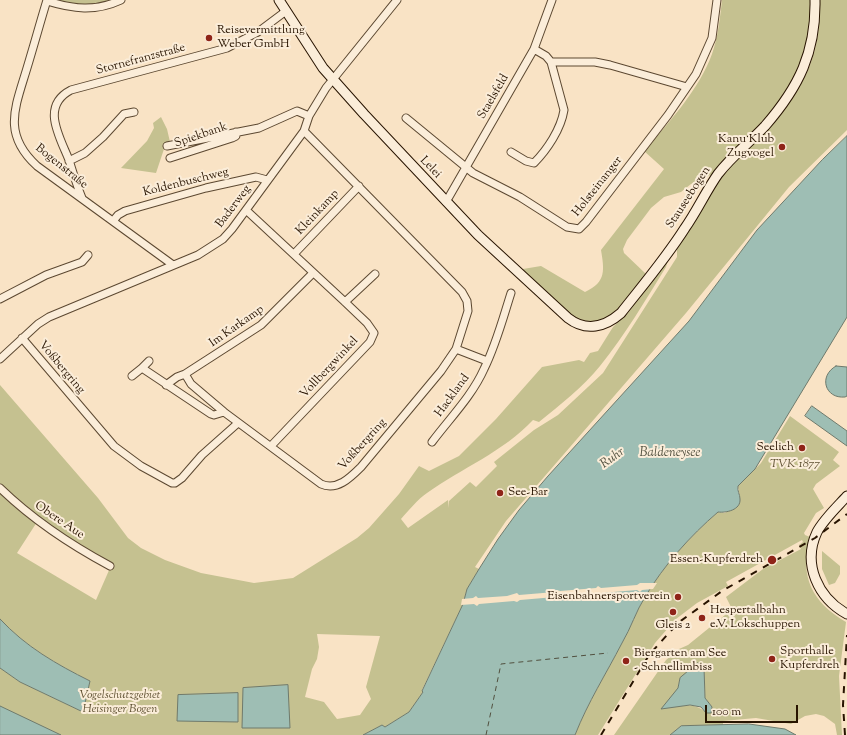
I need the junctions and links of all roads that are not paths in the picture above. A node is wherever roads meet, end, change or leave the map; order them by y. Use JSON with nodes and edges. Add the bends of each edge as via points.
{"nodes":[{"id":1,"x":121,"y":0,"type":"edge"},
{"id":2,"x":279,"y":0,"type":"edge"},
{"id":3,"x":397,"y":0,"type":"edge"},
{"id":4,"x":552,"y":0,"type":"edge"},
{"id":5,"x":717,"y":0,"type":"edge"},
{"id":6,"x":815,"y":0,"type":"edge"},
{"id":7,"x":47,"y":1,"type":"edge"},
{"id":8,"x":286,"y":11,"type":"junction"},
{"id":9,"x":534,"y":49,"type":"junction"},
{"id":10,"x":551,"y":62,"type":"junction"},
{"id":11,"x":332,"y":79,"type":"junction"},
{"id":12,"x":687,"y":87,"type":"junction"},
{"id":13,"x":134,"y":112,"type":"dead end"},
{"id":14,"x":309,"y":116,"type":"junction"},
{"id":15,"x":406,"y":118,"type":"dead end"},
{"id":16,"x":304,"y":131,"type":"junction"},
{"id":17,"x":236,"y":132,"type":"junction"},
{"id":18,"x":168,"y":146,"type":"dead end"},
{"id":19,"x":511,"y":152,"type":"dead end"},
{"id":20,"x":170,"y":158,"type":"dead end"},
{"id":21,"x":69,"y":160,"type":"junction"},
{"id":22,"x":465,"y":167,"type":"junction"},
{"id":23,"x":267,"y":180,"type":"junction"},
{"id":24,"x":358,"y":186,"type":"junction"},
{"id":25,"x":82,"y":198,"type":"junction"},
{"id":26,"x":446,"y":202,"type":"junction"},
{"id":27,"x":246,"y":210,"type":"junction"},
{"id":28,"x":113,"y":221,"type":"junction"},
{"id":29,"x":294,"y":254,"type":"junction"},
{"id":30,"x":88,"y":256,"type":"dead end"},
{"id":31,"x":173,"y":265,"type":"junction"},
{"id":32,"x":313,"y":273,"type":"junction"},
{"id":33,"x":375,"y":274,"type":"dead end"},
{"id":34,"x":511,"y":293,"type":"dead end"},
{"id":35,"x":0,"y":298,"type":"edge"},
{"id":36,"x":345,"y":302,"type":"junction"},
{"id":37,"x":588,"y":327,"type":"joint"},
{"id":38,"x":22,"y":338,"type":"junction"},
{"id":39,"x":456,"y":349,"type":"junction"},
{"id":40,"x":0,"y":359,"type":"edge"},
{"id":41,"x":149,"y":361,"type":"dead end"},
{"id":42,"x":488,"y":361,"type":"junction"},
{"id":43,"x":142,"y":368,"type":"junction"},
{"id":44,"x":185,"y":374,"type":"junction"},
{"id":45,"x":132,"y":376,"type":"dead end"},
{"id":46,"x":166,"y":385,"type":"junction"},
{"id":47,"x":224,"y":412,"type":"junction"},
{"id":48,"x":238,"y":423,"type":"junction"},
{"id":49,"x":432,"y":442,"type":"dead end"},
{"id":50,"x":271,"y":446,"type":"junction"},
{"id":51,"x":0,"y":488,"type":"edge"},
{"id":52,"x":847,"y":496,"type":"edge"},
{"id":53,"x":110,"y":566,"type":"dead end"},
{"id":54,"x":847,"y":614,"type":"edge"}],
"edges":[{"from":1,"to":7,"type":"street","via":[[94,9],[77,9]]},
{"from":2,"to":8,"type":"street","name":"Lelei"},
{"from":3,"to":11,"type":"street","name":"Baderweg"},
{"from":4,"to":9,"type":"street","name":"Staelsfeld"},
{"from":5,"to":12,"type":"street","name":"Holsteinanger","via":[[712,38]]},
{"from":6,"to":37,"type":"street","name":"Stauseebogen","via":[[814,29],[809,53],[791,94],[765,126],[719,174],[685,230],[622,313],[606,324]]},
{"from":7,"to":25,"type":"street","name":"Bogenstraße","via":[[15,104],[15,133],[28,157]]},
{"from":8,"to":11,"type":"street","name":"Lelei"},
{"from":8,"to":21,"type":"street","name":"Stornefranzstraße","via":[[258,32],[227,48],[64,94],[56,106],[54,121]]},
{"from":9,"to":10,"type":"street"},
{"from":9,"to":22,"type":"street","name":"Staelsfeld"},
{"from":10,"to":12,"type":"street","via":[[610,64]]},
{"from":10,"to":19,"type":"street","via":[[564,110],[558,131],[534,163],[526,162]]},
{"from":11,"to":14,"type":"street","name":"Baderweg"},
{"from":11,"to":26,"type":"street","name":"Lelei"},
{"from":12,"to":22,"type":"street","name":"Holsteinanger","via":[[586,222],[578,229],[567,227],[520,197]]},
{"from":13,"to":21,"type":"street","via":[[124,114],[85,153]]},
{"from":14,"to":16,"type":"street","name":"Baderweg"},
{"from":14,"to":17,"type":"street","name":"Spiekbank","via":[[297,111],[270,124]]},
{"from":15,"to":22,"type":"street","name":"Holsteinanger"},
{"from":16,"to":23,"type":"street","name":"Baderweg"},
{"from":16,"to":24,"type":"street","name":"Voßbergring"},
{"from":17,"to":18,"type":"street","name":"Spiekbank"},
{"from":17,"to":20,"type":"street","name":"Spiekbank","via":[[236,136],[232,138]]},
{"from":21,"to":25,"type":"street","name":"Stornefranzstraße"},
{"from":22,"to":26,"type":"street","name":"Staelsfeld"},
{"from":23,"to":27,"type":"street","name":"Baderweg"},
{"from":23,"to":28,"type":"street","name":"Koldenbuschweg","via":[[256,177],[179,195],[125,211]]},
{"from":24,"to":29,"type":"street","name":"Kleinkamp"},
{"from":24,"to":39,"type":"street","name":"Voßbergring","via":[[465,296],[468,305],[467,317]]},
{"from":25,"to":28,"type":"street","name":"Bogenstraße"},
{"from":26,"to":37,"type":"street","name":"Lelei","via":[[559,310],[578,324]]},
{"from":27,"to":29,"type":"street","name":"Vollbergwinkel"},
{"from":27,"to":31,"type":"street","name":"Baderweg","via":[[223,239],[210,249]]},
{"from":28,"to":31,"type":"street","name":"Bogenstraße"},
{"from":29,"to":32,"type":"street","name":"Vollbergwinkel"},
{"from":30,"to":35,"type":"street","via":[[82,262],[46,275]]},
{"from":31,"to":38,"type":"street","name":"Baderweg","via":[[49,317]]},
{"from":32,"to":36,"type":"street","name":"Vollbergwinkel"},
{"from":32,"to":44,"type":"street","name":"Im Karkamp","via":[[261,326]]},
{"from":33,"to":36,"type":"street"},
{"from":34,"to":42,"type":"street","name":"Hackland"},
{"from":36,"to":50,"type":"street","name":"Vollbergwinkel","via":[[372,329],[373,338]]},
{"from":38,"to":40,"type":"street","name":"Baderweg"},
{"from":38,"to":48,"type":"street","name":"Voßbergring","via":[[114,446],[141,466],[172,483],[182,478],[202,455]]},
{"from":39,"to":42,"type":"street"},
{"from":39,"to":50,"type":"street","name":"Voßbergring","via":[[441,372],[361,467],[341,483],[329,486],[321,484]]},
{"from":41,"to":43,"type":"street"},
{"from":42,"to":49,"type":"street","name":"Hackland","via":[[469,395]]},
{"from":43,"to":45,"type":"street"},
{"from":43,"to":46,"type":"street"},
{"from":44,"to":46,"type":"street","name":"Im Karkamp"},
{"from":44,"to":47,"type":"street","via":[[191,384]]},
{"from":46,"to":47,"type":"street","via":[[211,414]]},
{"from":47,"to":48,"type":"street"},
{"from":48,"to":50,"type":"street","name":"Voßbergring"},
{"from":51,"to":53,"type":"street","name":"Obere Aue","via":[[37,521]]},
{"from":52,"to":54,"type":"street","via":[[820,527],[814,541],[813,570],[822,592],[836,607]]}]}
